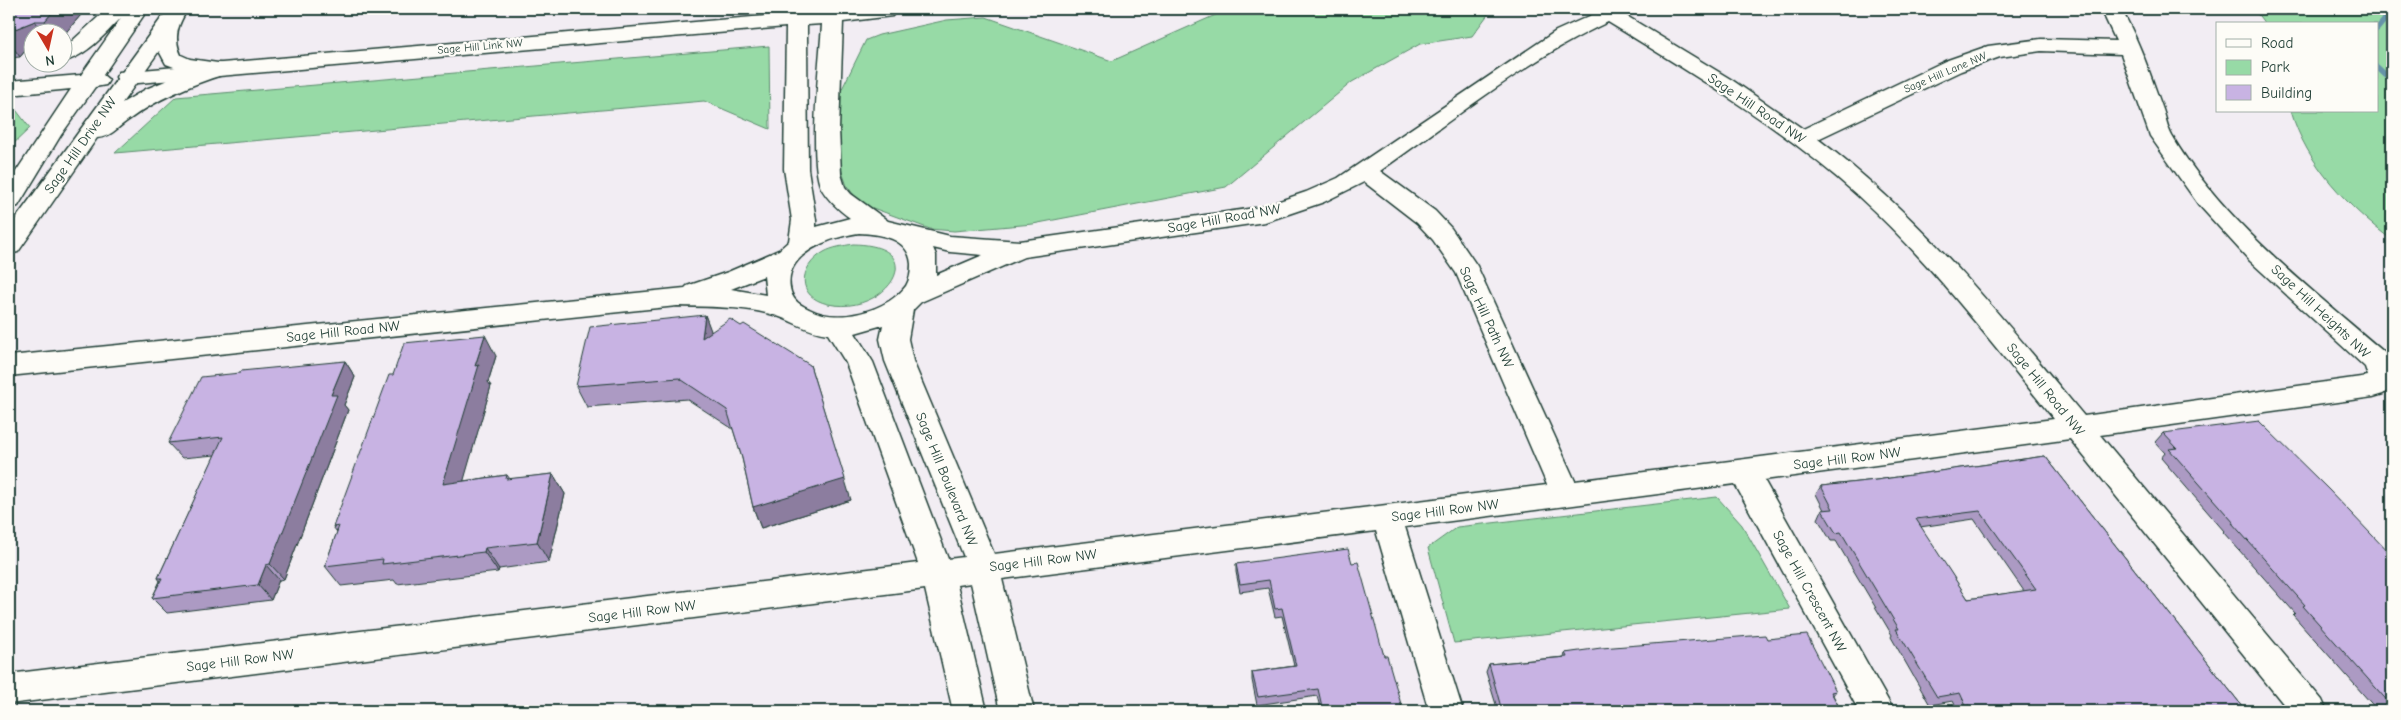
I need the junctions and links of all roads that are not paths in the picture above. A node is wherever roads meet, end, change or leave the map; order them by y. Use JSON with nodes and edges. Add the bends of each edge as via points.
{"nodes":[{"id":1,"x":119,"y":9,"type":"edge"},
{"id":2,"x":138,"y":9,"type":"edge"},
{"id":3,"x":2111,"y":9,"type":"edge"},
{"id":4,"x":833,"y":12,"type":"edge"},
{"id":5,"x":885,"y":12,"type":"dead end"},
{"id":6,"x":1616,"y":12,"type":"edge"},
{"id":7,"x":797,"y":14,"type":"edge"},
{"id":8,"x":172,"y":16,"type":"edge"},
{"id":9,"x":2128,"y":48,"type":"junction"},
{"id":10,"x":72,"y":51,"type":"edge"},
{"id":11,"x":217,"y":69,"type":"junction"},
{"id":12,"x":23,"y":72,"type":"edge"},
{"id":13,"x":9,"y":77,"type":"edge"},
{"id":14,"x":127,"y":77,"type":"junction"},
{"id":15,"x":87,"y":82,"type":"junction"},
{"id":16,"x":9,"y":88,"type":"edge"},
{"id":17,"x":9,"y":97,"type":"edge"},
{"id":18,"x":50,"y":135,"type":"junction"},
{"id":19,"x":1802,"y":138,"type":"junction"},
{"id":20,"x":72,"y":156,"type":"junction"},
{"id":21,"x":1364,"y":171,"type":"junction"},
{"id":22,"x":9,"y":201,"type":"edge"},
{"id":23,"x":889,"y":229,"type":"junction"},
{"id":24,"x":9,"y":246,"type":"edge"},
{"id":25,"x":1020,"y":249,"type":"junction"},
{"id":26,"x":794,"y":250,"type":"junction"},
{"id":27,"x":677,"y":297,"type":"junction"},
{"id":28,"x":906,"y":301,"type":"junction"},
{"id":29,"x":787,"y":310,"type":"junction"},
{"id":30,"x":836,"y":325,"type":"junction"},
{"id":31,"x":10,"y":366,"type":"edge"},
{"id":32,"x":2078,"y":428,"type":"junction"},
{"id":33,"x":1743,"y":471,"type":"junction"},
{"id":34,"x":1566,"y":494,"type":"junction"},
{"id":35,"x":1387,"y":518,"type":"junction"},
{"id":36,"x":984,"y":568,"type":"junction"},
{"id":37,"x":938,"y":574,"type":"junction"},
{"id":38,"x":9,"y":689,"type":"edge"},
{"id":39,"x":970,"y":711,"type":"edge"},
{"id":40,"x":1017,"y":711,"type":"edge"},
{"id":41,"x":1446,"y":711,"type":"edge"},
{"id":42,"x":1877,"y":711,"type":"edge"},
{"id":43,"x":2310,"y":711,"type":"edge"}],
"edges":[{"from":1,"to":10,"type":"street"},
{"from":2,"to":15,"type":"street"},
{"from":3,"to":9,"type":"street","name":"Sage Hill Heights NW"},
{"from":4,"to":5,"type":"street","name":"Sage Hill Link NW"},
{"from":4,"to":7,"type":"street","name":"Sage Hill Link NW"},
{"from":4,"to":23,"type":"street","via":[[828,161],[833,187],[852,207]]},
{"from":6,"to":19,"type":"street","name":"Sage Hill Road NW"},
{"from":6,"to":21,"type":"street","name":"Sage Hill Road NW","via":[[1563,35],[1534,53]]},
{"from":7,"to":11,"type":"street","name":"Sage Hill Link NW"},
{"from":7,"to":26,"type":"street","via":[[796,168],[804,220]]},
{"from":8,"to":11,"type":"street","via":[[166,46],[172,59],[178,64]]},
{"from":8,"to":14,"type":"street"},
{"from":9,"to":19,"type":"street","name":"Sage Hill Lane NW","via":[[2041,45],[1996,51],[1954,66]]},
{"from":9,"to":32,"type":"street","name":"Sage Hill Heights NW","via":[[2160,133],[2199,192],[2246,241],[2375,360],[2382,371],[2382,381],[2373,387]]},
{"from":11,"to":14,"type":"street","name":"Sage Hill Link NW"},
{"from":11,"to":20,"type":"street","via":[[154,92],[118,115]]},
{"from":12,"to":13,"type":"street"},
{"from":14,"to":15,"type":"street","name":"Sage Hill Drive NW"},
{"from":14,"to":20,"type":"street","name":"Sage Hill Drive NW"},
{"from":15,"to":16,"type":"street","name":"Sage Hill Drive NW"},
{"from":15,"to":18,"type":"street","name":"Sage Hill Drive NW"},
{"from":17,"to":18,"type":"street","via":[[48,98],[60,106]]},
{"from":18,"to":22,"type":"street","name":"Sage Hill Drive NW"},
{"from":19,"to":32,"type":"street","name":"Sage Hill Road NW","via":[[1881,203],[1919,240]]},
{"from":20,"to":24,"type":"street","name":"Sage Hill Drive NW"},
{"from":21,"to":25,"type":"street","name":"Sage Hill Road NW","via":[[1315,197],[1264,214]]},
{"from":21,"to":34,"type":"street","name":"Sage Hill Path NW","via":[[1426,217],[1463,264]]},
{"from":23,"to":25,"type":"street","name":"Sage Hill Road NW","via":[[950,244]]},
{"from":23,"to":26,"type":"street","via":[[860,225],[839,228],[819,234]]},
{"from":23,"to":28,"type":"street","via":[[913,240],[922,252],[926,266],[923,280]]},
{"from":25,"to":28,"type":"street","name":"Sage Hill Road NW"},
{"from":26,"to":27,"type":"street","name":"Sage Hill Road NW","via":[[729,281]]},
{"from":26,"to":29,"type":"street","via":[[778,270],[775,284],[778,298]]},
{"from":27,"to":29,"type":"street","name":"Sage Hill Road NW","via":[[755,301]]},
{"from":27,"to":31,"type":"street","name":"Sage Hill Road NW"},
{"from":28,"to":30,"type":"street","via":[[882,316]]},
{"from":28,"to":36,"type":"street","name":"Sage Hill Boulevard NW","via":[[894,339],[899,362]]},
{"from":29,"to":30,"type":"street","via":[[802,318]]},
{"from":30,"to":37,"type":"street","via":[[859,362]]},
{"from":32,"to":33,"type":"street","name":"Sage Hill Row NW"},
{"from":32,"to":43,"type":"street","name":"Sage Hill Road NW"},
{"from":33,"to":34,"type":"street","name":"Sage Hill Row NW"},
{"from":33,"to":42,"type":"street","name":"Sage Hill Crescent NW"},
{"from":34,"to":35,"type":"street","name":"Sage Hill Row NW"},
{"from":35,"to":36,"type":"street","name":"Sage Hill Row NW"},
{"from":35,"to":41,"type":"street"},
{"from":36,"to":37,"type":"street","name":"Sage Hill Row NW"},
{"from":36,"to":40,"type":"street","name":"Sage Hill Boulevard NW"},
{"from":37,"to":38,"type":"street","name":"Sage Hill Row NW"},
{"from":37,"to":39,"type":"street"}]}
